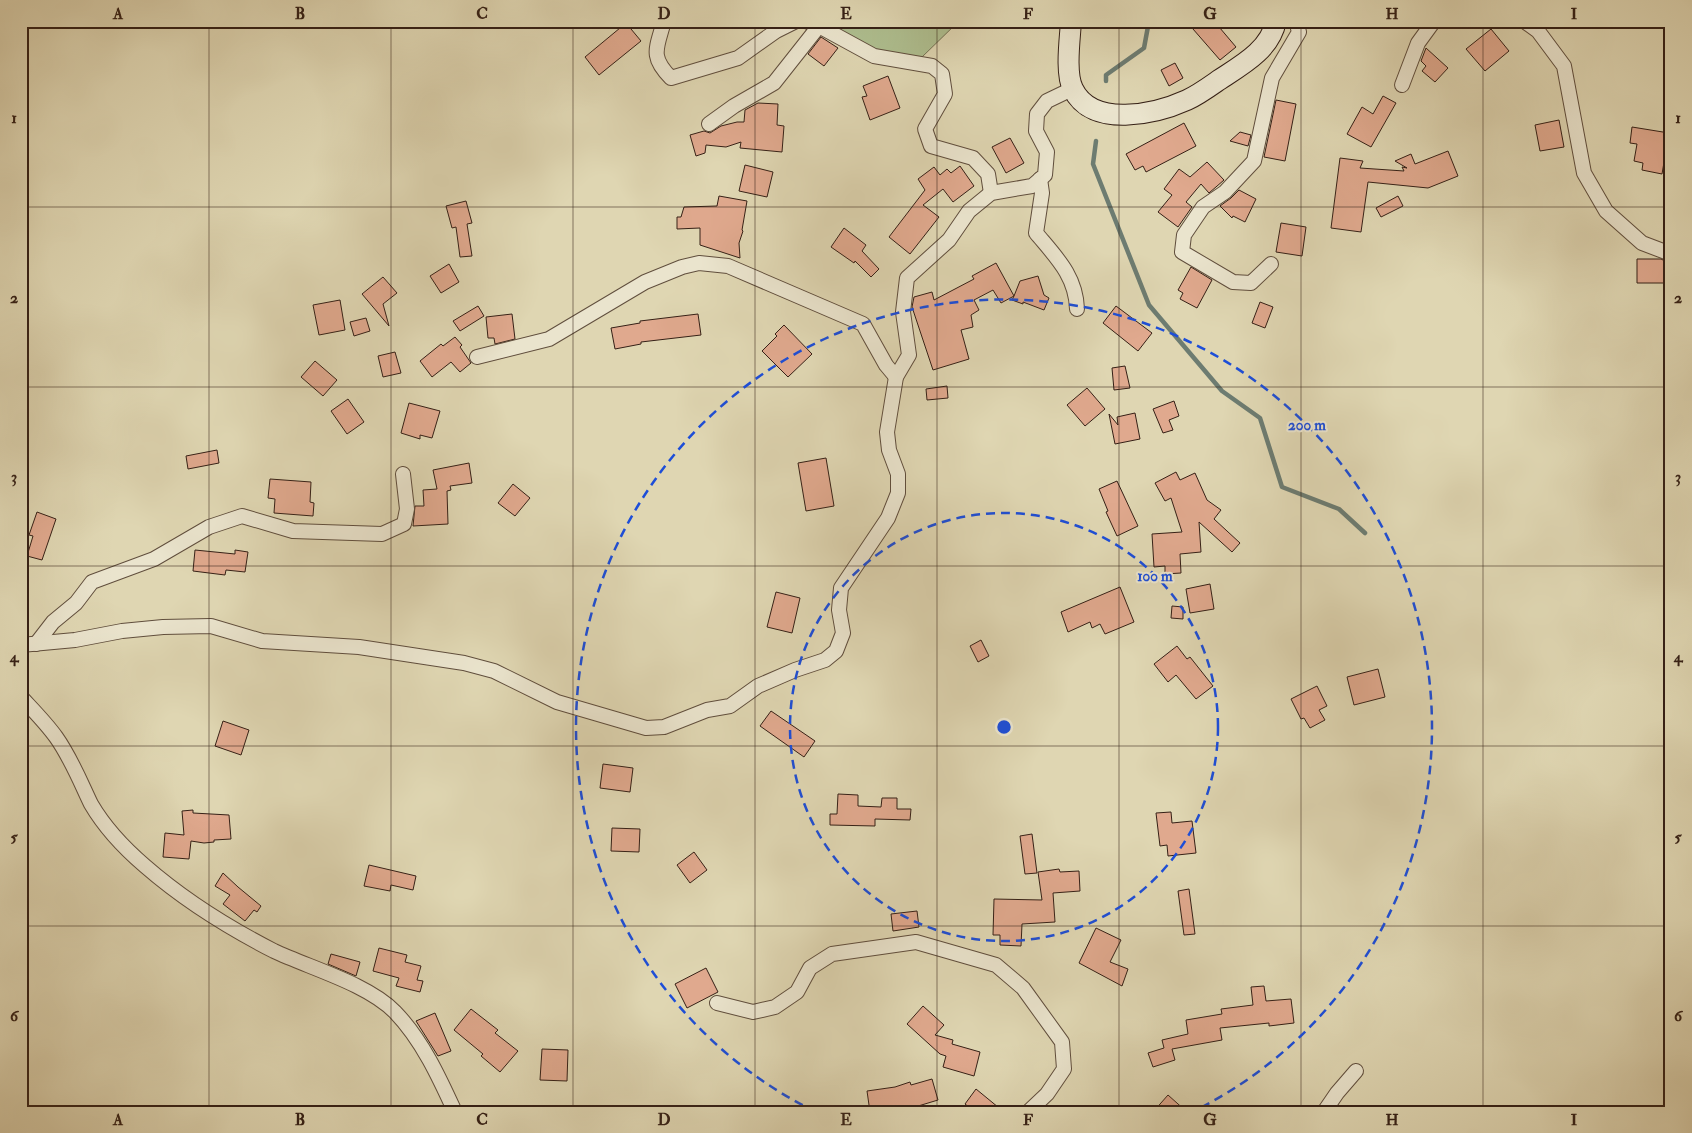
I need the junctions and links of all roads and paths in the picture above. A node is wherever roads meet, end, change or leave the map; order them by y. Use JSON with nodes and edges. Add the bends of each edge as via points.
{"nodes":[{"id":1,"x":664,"y":21,"type":"edge"},
{"id":2,"x":796,"y":21,"type":"edge"},
{"id":3,"x":1072,"y":21,"type":"edge"},
{"id":4,"x":1276,"y":21,"type":"edge"},
{"id":5,"x":1296,"y":21,"type":"edge"},
{"id":6,"x":1434,"y":21,"type":"edge"},
{"id":7,"x":1524,"y":21,"type":"edge"},
{"id":8,"x":813,"y":24,"type":"edge"},
{"id":9,"x":1402,"y":86,"type":"dead end"},
{"id":10,"x":1072,"y":89,"type":"junction"},
{"id":11,"x":709,"y":124,"type":"dead end"},
{"id":12,"x":1040,"y":179,"type":"junction"},
{"id":13,"x":991,"y":193,"type":"junction"},
{"id":14,"x":1671,"y":254,"type":"edge"},
{"id":15,"x":1271,"y":264,"type":"dead end"},
{"id":16,"x":1077,"y":309,"type":"dead end"},
{"id":17,"x":477,"y":357,"type":"dead end"},
{"id":18,"x":896,"y":377,"type":"junction"},
{"id":19,"x":403,"y":474,"type":"dead end"},
{"id":20,"x":36,"y":644,"type":"junction"},
{"id":21,"x":21,"y":645,"type":"edge"},
{"id":22,"x":21,"y":697,"type":"edge"},
{"id":23,"x":717,"y":1003,"type":"dead end"},
{"id":24,"x":1356,"y":1071,"type":"dead end"},
{"id":25,"x":456,"y":1112,"type":"edge"},
{"id":26,"x":1028,"y":1112,"type":"edge"},
{"id":27,"x":1324,"y":1112,"type":"edge"}],
"edges":[{"from":1,"to":2,"type":"street","via":[[655,54],[660,67],[670,78],[738,58]]},
{"from":3,"to":10,"type":"main road","via":[[1068,67]]},
{"from":4,"to":10,"type":"main road","via":[[1266,44],[1246,63],[1188,100],[1156,112],[1126,115],[1101,112],[1083,102]]},
{"from":5,"to":15,"type":"street","via":[[1299,32],[1272,78],[1254,161],[1225,192],[1203,207],[1184,235],[1182,252],[1233,282],[1251,283]]},
{"from":6,"to":9,"type":"street","via":[[1418,43]]},
{"from":7,"to":14,"type":"street","via":[[1538,31],[1564,66],[1584,173],[1606,211],[1642,243]]},
{"from":8,"to":11,"type":"street","via":[[774,83]]},
{"from":8,"to":13,"type":"street","via":[[874,56],[932,66],[942,74],[945,94],[925,129],[931,146],[974,158],[988,174]]},
{"from":10,"to":12,"type":"street","via":[[1047,101],[1038,114],[1036,131],[1047,152],[1045,175]]},
{"from":12,"to":13,"type":"street","via":[[1032,186]]},
{"from":12,"to":16,"type":"street","via":[[1042,193],[1036,233],[1067,270],[1077,297]]},
{"from":13,"to":18,"type":"street","via":[[969,211],[949,240],[907,278],[903,312],[909,355]]},
{"from":17,"to":18,"type":"street","via":[[548,339],[645,282],[699,263],[728,266],[863,324],[886,366]]},
{"from":18,"to":20,"type":"street","via":[[886,432],[898,474],[898,493],[888,518],[841,588],[839,610],[843,633],[836,651],[824,660],[758,686],[730,706],[708,710],[664,726],[646,728],[557,702],[494,671],[359,647],[262,641],[212,626],[163,626]]},
{"from":19,"to":20,"type":"street","via":[[407,509],[404,524],[382,534],[293,531],[242,516],[209,527],[154,558],[92,582]]},
{"from":20,"to":21,"type":"street"},
{"from":22,"to":25,"type":"street","via":[[56,736],[92,805],[117,842],[186,898],[241,933],[356,986],[394,1011],[438,1073]]},
{"from":23,"to":26,"type":"street","via":[[753,1012],[775,1007],[797,992],[810,968],[832,954],[906,943],[916,942],[996,964],[1023,988],[1062,1042],[1064,1069],[1047,1094]]},
{"from":24,"to":27,"type":"street"}]}
